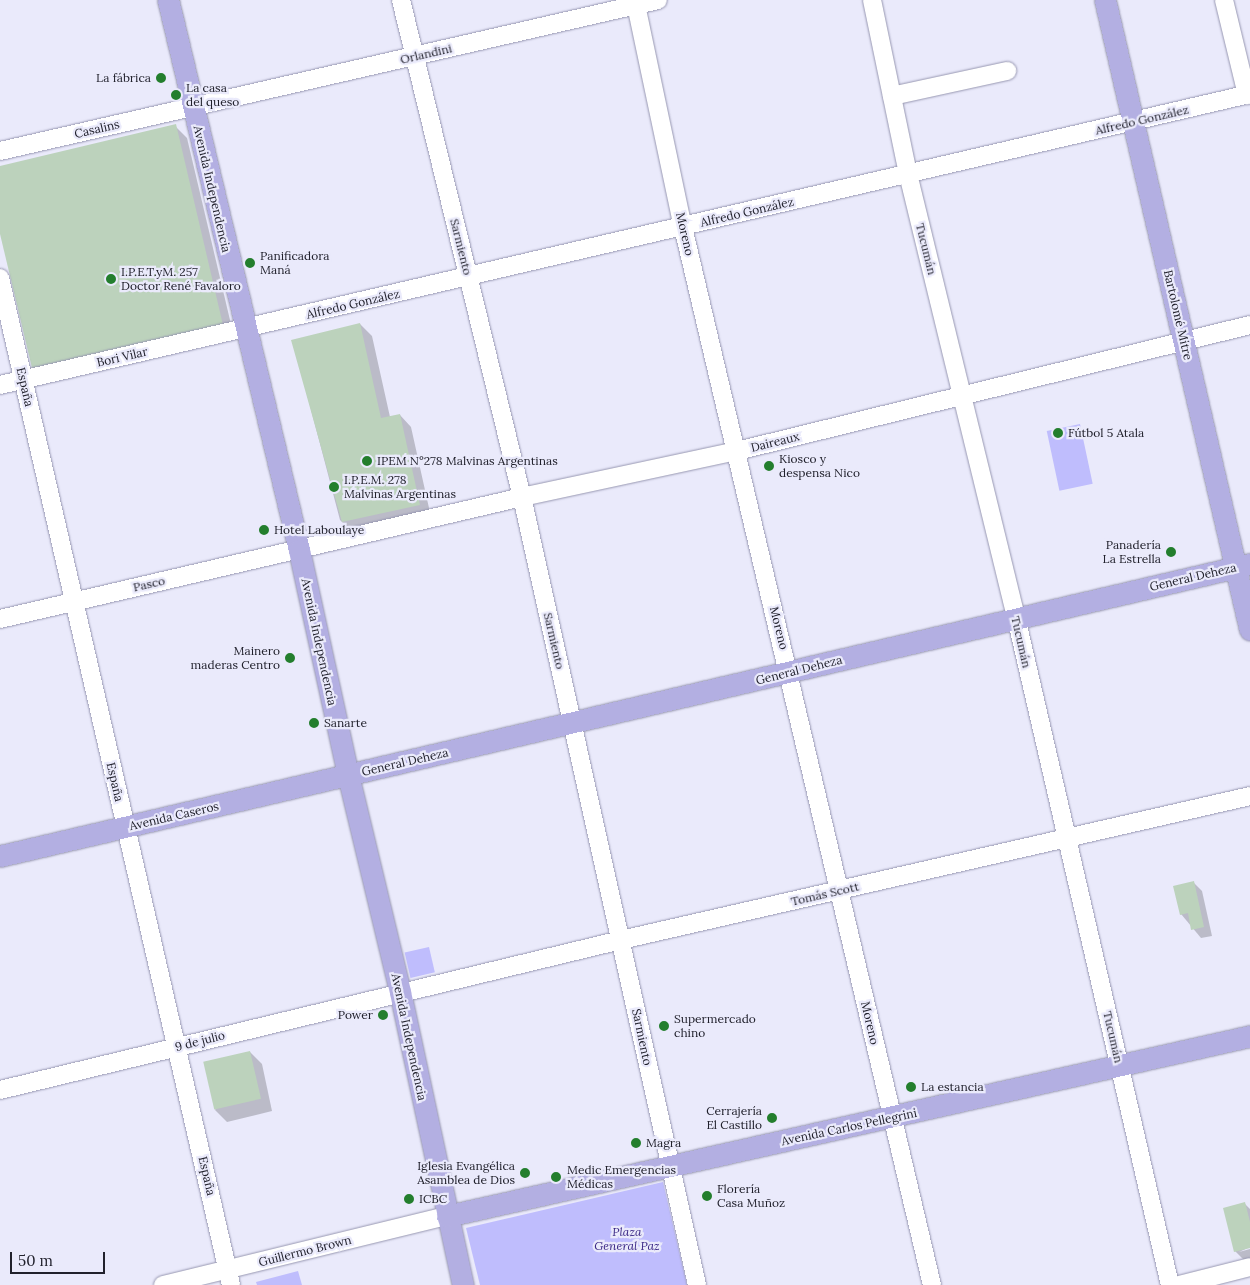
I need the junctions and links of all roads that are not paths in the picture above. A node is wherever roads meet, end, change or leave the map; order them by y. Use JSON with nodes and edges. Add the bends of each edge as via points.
{"nodes":[{"id":1,"x":168,"y":0,"type":"edge"},
{"id":2,"x":401,"y":0,"type":"edge"},
{"id":3,"x":658,"y":0,"type":"edge"},
{"id":4,"x":872,"y":0,"type":"edge"},
{"id":5,"x":1105,"y":0,"type":"edge"},
{"id":6,"x":1224,"y":0,"type":"edge"},
{"id":7,"x":635,"y":3,"type":"edge"},
{"id":8,"x":413,"y":57,"type":"junction"},
{"id":9,"x":1007,"y":71,"type":"dead end"},
{"id":10,"x":1249,"y":95,"type":"edge"},
{"id":11,"x":892,"y":96,"type":"junction"},
{"id":12,"x":193,"y":108,"type":"junction"},
{"id":13,"x":1134,"y":122,"type":"junction"},
{"id":14,"x":0,"y":151,"type":"edge"},
{"id":15,"x":908,"y":174,"type":"junction"},
{"id":16,"x":683,"y":227,"type":"junction"},
{"id":17,"x":469,"y":277,"type":"junction"},
{"id":18,"x":0,"y":278,"type":"edge"},
{"id":19,"x":1250,"y":326,"type":"edge"},
{"id":20,"x":245,"y":329,"type":"junction"},
{"id":21,"x":1184,"y":341,"type":"junction"},
{"id":22,"x":23,"y":380,"type":"junction"},
{"id":23,"x":0,"y":385,"type":"edge"},
{"id":24,"x":963,"y":396,"type":"junction"},
{"id":25,"x":737,"y":451,"type":"junction"},
{"id":26,"x":522,"y":497,"type":"junction"},
{"id":27,"x":299,"y":550,"type":"junction"},
{"id":28,"x":1243,"y":566,"type":"edge"},
{"id":29,"x":74,"y":601,"type":"junction"},
{"id":30,"x":1016,"y":617,"type":"junction"},
{"id":31,"x":0,"y":619,"type":"edge"},
{"id":32,"x":1250,"y":630,"type":"edge"},
{"id":33,"x":790,"y":672,"type":"junction"},
{"id":34,"x":572,"y":723,"type":"junction"},
{"id":35,"x":348,"y":775,"type":"junction"},
{"id":36,"x":1250,"y":796,"type":"edge"},
{"id":37,"x":125,"y":827,"type":"junction"},
{"id":38,"x":1067,"y":836,"type":"junction"},
{"id":39,"x":0,"y":856,"type":"edge"},
{"id":40,"x":840,"y":891,"type":"junction"},
{"id":41,"x":621,"y":940,"type":"junction"},
{"id":42,"x":400,"y":992,"type":"junction"},
{"id":43,"x":1250,"y":1036,"type":"edge"},
{"id":44,"x":178,"y":1046,"type":"junction"},
{"id":45,"x":1120,"y":1067,"type":"junction"},
{"id":46,"x":0,"y":1090,"type":"edge"},
{"id":47,"x":892,"y":1118,"type":"junction"},
{"id":48,"x":670,"y":1165,"type":"junction"},
{"id":49,"x":447,"y":1216,"type":"junction"},
{"id":50,"x":1250,"y":1267,"type":"edge"},
{"id":51,"x":229,"y":1278,"type":"edge"},
{"id":52,"x":163,"y":1285,"type":"edge"},
{"id":53,"x":463,"y":1285,"type":"edge"},
{"id":54,"x":697,"y":1285,"type":"edge"},
{"id":55,"x":932,"y":1285,"type":"edge"},
{"id":56,"x":1170,"y":1285,"type":"edge"},
{"id":57,"x":1179,"y":1285,"type":"edge"}],
"edges":[{"from":1,"to":12,"type":"main road","name":"Avenida Independencia"},
{"from":2,"to":8,"type":"street","name":"Sarmiento"},
{"from":3,"to":7,"type":"street","name":"Orlandini"},
{"from":4,"to":11,"type":"street","name":"Tucumán"},
{"from":5,"to":13,"type":"main road","name":"Bartolomé Mitre"},
{"from":6,"to":10,"type":"street"},
{"from":7,"to":8,"type":"street","name":"Orlandini"},
{"from":7,"to":16,"type":"street","name":"Moreno"},
{"from":8,"to":12,"type":"street","name":"Orlandini"},
{"from":8,"to":17,"type":"street","name":"Sarmiento"},
{"from":9,"to":11,"type":"street"},
{"from":10,"to":13,"type":"street","name":"Alfredo González"},
{"from":11,"to":15,"type":"street","name":"Tucumán"},
{"from":12,"to":14,"type":"street","name":"Casalins"},
{"from":12,"to":20,"type":"main road","name":"Avenida Independencia"},
{"from":13,"to":15,"type":"street","name":"Alfredo González"},
{"from":13,"to":21,"type":"main road","name":"Bartolomé Mitre"},
{"from":15,"to":16,"type":"street","name":"Alfredo González"},
{"from":15,"to":24,"type":"street","name":"Tucumán"},
{"from":16,"to":17,"type":"street","name":"Alfredo González"},
{"from":16,"to":25,"type":"street","name":"Moreno"},
{"from":17,"to":20,"type":"street","name":"Alfredo González"},
{"from":17,"to":26,"type":"street","name":"Sarmiento"},
{"from":18,"to":22,"type":"street","name":"España"},
{"from":19,"to":21,"type":"street","name":"Daireaux"},
{"from":20,"to":22,"type":"street","name":"Bori Vilar"},
{"from":20,"to":27,"type":"main road","name":"Avenida Independencia"},
{"from":21,"to":24,"type":"street","name":"Daireaux"},
{"from":21,"to":28,"type":"main road","name":"Bartolomé Mitre"},
{"from":22,"to":23,"type":"street","name":"Bori Vilar"},
{"from":22,"to":29,"type":"street","name":"España"},
{"from":24,"to":25,"type":"street","name":"Daireaux"},
{"from":24,"to":30,"type":"street","name":"Tucumán"},
{"from":25,"to":26,"type":"street","name":"Daireaux"},
{"from":25,"to":33,"type":"street","name":"Moreno"},
{"from":26,"to":27,"type":"street","name":"Daireaux"},
{"from":26,"to":34,"type":"street","name":"Sarmiento"},
{"from":27,"to":29,"type":"street","name":"Pasco"},
{"from":27,"to":35,"type":"main road","name":"Avenida Independencia"},
{"from":28,"to":30,"type":"main road","name":"General Deheza"},
{"from":28,"to":32,"type":"main road","name":"Bartolomé Mitre"},
{"from":29,"to":31,"type":"street","name":"Pasco"},
{"from":29,"to":37,"type":"street","name":"España"},
{"from":30,"to":33,"type":"main road","name":"General Deheza"},
{"from":30,"to":38,"type":"street","name":"Tucumán"},
{"from":33,"to":34,"type":"main road","name":"General Deheza"},
{"from":33,"to":40,"type":"street","name":"Moreno"},
{"from":34,"to":35,"type":"main road","name":"General Deheza"},
{"from":34,"to":41,"type":"street","name":"Sarmiento"},
{"from":35,"to":37,"type":"main road","name":"Avenida Caseros"},
{"from":35,"to":42,"type":"main road","name":"Avenida Independencia"},
{"from":36,"to":38,"type":"street","name":"Tomás Scott"},
{"from":37,"to":39,"type":"main road","name":"Avenida Caseros"},
{"from":37,"to":44,"type":"street","name":"España"},
{"from":38,"to":40,"type":"street","name":"Tomás Scott"},
{"from":38,"to":45,"type":"street","name":"Tucumán"},
{"from":40,"to":41,"type":"street","name":"Tomás Scott"},
{"from":40,"to":47,"type":"street","name":"Moreno"},
{"from":41,"to":42,"type":"street","name":"Tomás Scott"},
{"from":41,"to":48,"type":"street","name":"Sarmiento"},
{"from":42,"to":44,"type":"street","name":"9 de julio"},
{"from":42,"to":49,"type":"main road","name":"Avenida Independencia"},
{"from":43,"to":45,"type":"main road","name":"Avenida Carlos Pellegrini"},
{"from":44,"to":46,"type":"street","name":"9 de julio"},
{"from":44,"to":51,"type":"street","name":"España"},
{"from":45,"to":47,"type":"main road","name":"Avenida Carlos Pellegrini"},
{"from":45,"to":56,"type":"street","name":"Tucumán"},
{"from":47,"to":48,"type":"main road","name":"Avenida Carlos Pellegrini"},
{"from":47,"to":55,"type":"street","name":"Moreno"},
{"from":48,"to":49,"type":"main road","name":"Avenida Carlos Pellegrini"},
{"from":48,"to":54,"type":"street","name":"Sarmiento"},
{"from":49,"to":51,"type":"street","name":"Guillermo Brown"},
{"from":49,"to":53,"type":"main road","name":"Avenida Independencia"},
{"from":50,"to":57,"type":"street"},
{"from":51,"to":52,"type":"street","name":"Guillermo Brown"}]}
